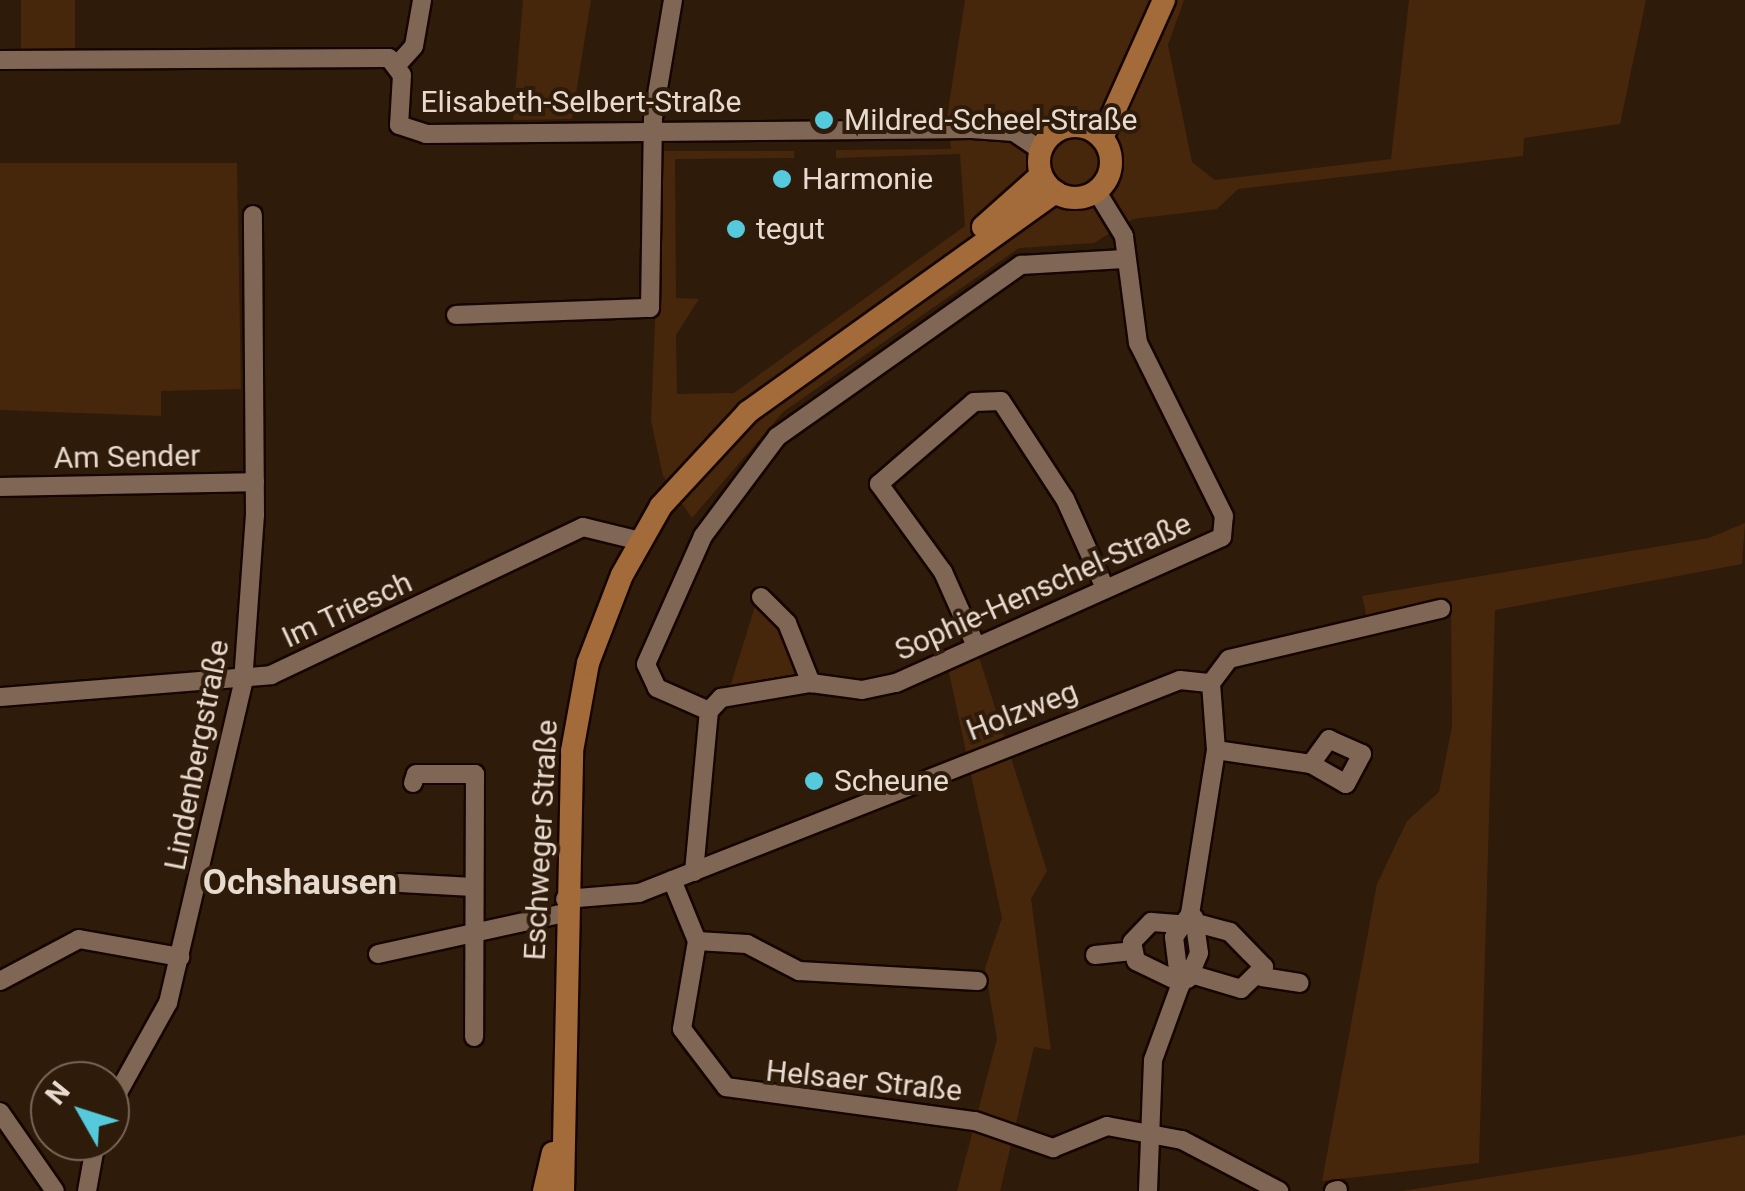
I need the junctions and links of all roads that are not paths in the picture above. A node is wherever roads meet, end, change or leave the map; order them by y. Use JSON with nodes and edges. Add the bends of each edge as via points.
{"nodes":[{"id":1,"x":422,"y":0,"type":"edge"},
{"id":2,"x":673,"y":0,"type":"edge"},
{"id":3,"x":0,"y":60,"type":"edge"},
{"id":4,"x":397,"y":64,"type":"junction"},
{"id":5,"x":654,"y":131,"type":"junction"},
{"id":6,"x":1093,"y":132,"type":"junction"},
{"id":7,"x":1041,"y":150,"type":"junction"},
{"id":8,"x":1048,"y":184,"type":"junction"},
{"id":9,"x":1097,"y":192,"type":"junction"},
{"id":10,"x":254,"y":214,"type":"dead end"},
{"id":11,"x":1124,"y":259,"type":"junction"},
{"id":12,"x":456,"y":316,"type":"dead end"},
{"id":13,"x":255,"y":482,"type":"junction"},
{"id":14,"x":0,"y":487,"type":"edge"},
{"id":15,"x":640,"y":541,"type":"junction"},
{"id":16,"x":1105,"y":588,"type":"junction"},
{"id":17,"x":761,"y":597,"type":"dead end"},
{"id":18,"x":1441,"y":609,"type":"dead end"},
{"id":19,"x":976,"y":646,"type":"junction"},
{"id":20,"x":243,"y":682,"type":"junction"},
{"id":21,"x":811,"y":683,"type":"junction"},
{"id":22,"x":1211,"y":683,"type":"junction"},
{"id":23,"x":0,"y":696,"type":"edge"},
{"id":24,"x":709,"y":711,"type":"junction"},
{"id":25,"x":1216,"y":750,"type":"junction"},
{"id":26,"x":1311,"y":764,"type":"dead end"},
{"id":27,"x":413,"y":783,"type":"dead end"},
{"id":28,"x":694,"y":872,"type":"junction"},
{"id":29,"x":672,"y":880,"type":"junction"},
{"id":30,"x":400,"y":883,"type":"dead end"},
{"id":31,"x":473,"y":887,"type":"junction"},
{"id":32,"x":565,"y":906,"type":"junction"},
{"id":33,"x":1190,"y":921,"type":"junction"},
{"id":34,"x":474,"y":938,"type":"junction"},
{"id":35,"x":697,"y":940,"type":"junction"},
{"id":36,"x":1132,"y":952,"type":"junction"},
{"id":37,"x":378,"y":954,"type":"dead end"},
{"id":38,"x":1095,"y":955,"type":"dead end"},
{"id":39,"x":180,"y":958,"type":"junction"},
{"id":40,"x":1262,"y":977,"type":"junction"},
{"id":41,"x":1182,"y":980,"type":"junction"},
{"id":42,"x":0,"y":981,"type":"edge"},
{"id":43,"x":978,"y":981,"type":"dead end"},
{"id":44,"x":1300,"y":983,"type":"dead end"},
{"id":45,"x":474,"y":1037,"type":"dead end"},
{"id":46,"x":130,"y":1071,"type":"edge"},
{"id":47,"x":2,"y":1114,"type":"edge"},
{"id":48,"x":558,"y":1130,"type":"junction"},
{"id":49,"x":1154,"y":1136,"type":"junction"},
{"id":50,"x":92,"y":1161,"type":"edge"},
{"id":51,"x":54,"y":1191,"type":"edge"},
{"id":52,"x":87,"y":1191,"type":"edge"},
{"id":53,"x":544,"y":1191,"type":"edge"},
{"id":54,"x":563,"y":1191,"type":"edge"},
{"id":55,"x":1148,"y":1191,"type":"edge"},
{"id":56,"x":1279,"y":1191,"type":"edge"}],
"edges":[{"from":1,"to":4,"type":"street","via":[[414,46]]},
{"from":2,"to":5,"type":"street"},
{"from":3,"to":4,"type":"street","name":"Elisabeth-Selbert-Straße","via":[[374,57]]},
{"from":4,"to":5,"type":"street","name":"Elisabeth-Selbert-Straße","via":[[394,115],[408,131]]},
{"from":5,"to":7,"type":"street","name":"Elisabeth-Selbert-Straße","via":[[972,129],[1014,132]]},
{"from":5,"to":12,"type":"street","via":[[650,308]]},
{"from":6,"to":6,"type":"main road","via":[[1164,0]]},
{"from":6,"to":7,"type":"main road","via":[[1058,131]]},
{"from":6,"to":9,"type":"main road","via":[[1111,166]]},
{"from":7,"to":8,"type":"main road"},
{"from":8,"to":9,"type":"main road"},
{"from":8,"to":15,"type":"main road","name":"Eschweger Straße","via":[[722,436]]},
{"from":9,"to":11,"type":"street","name":"Sophie-Henschel-Straße","via":[[1118,220]]},
{"from":10,"to":13,"type":"street","name":"Lindenbergstraße"},
{"from":11,"to":16,"type":"street","name":"Sophie-Henschel-Straße","via":[[1138,343],[1226,524],[1206,548]]},
{"from":11,"to":24,"type":"street","via":[[1020,265],[777,437],[702,536],[646,664],[656,688]]},
{"from":13,"to":14,"type":"street","name":"Am Sender"},
{"from":13,"to":20,"type":"street","name":"Lindenbergstraße"},
{"from":15,"to":20,"type":"street","name":"Im Triesch","via":[[583,527]]},
{"from":15,"to":32,"type":"main road","name":"Eschweger Straße","via":[[581,690]]},
{"from":16,"to":19,"type":"street","name":"Sophie-Henschel-Straße"},
{"from":16,"to":19,"type":"street","via":[[1065,499],[1002,402],[974,402],[879,484],[944,572]]},
{"from":17,"to":21,"type":"street","via":[[786,623]]},
{"from":18,"to":22,"type":"street","via":[[1229,659]]},
{"from":19,"to":21,"type":"street","name":"Sophie-Henschel-Straße","via":[[862,690]]},
{"from":20,"to":23,"type":"street","name":"Im Triesch"},
{"from":20,"to":39,"type":"street","name":"Lindenbergstraße"},
{"from":21,"to":24,"type":"street","name":"Sophie-Henschel-Straße","via":[[721,698]]},
{"from":22,"to":25,"type":"street"},
{"from":22,"to":28,"type":"street","name":"Holzweg","via":[[1180,680]]},
{"from":24,"to":28,"type":"street"},
{"from":25,"to":26,"type":"street"},
{"from":25,"to":33,"type":"street"},
{"from":27,"to":31,"type":"street","via":[[416,774],[475,774]]},
{"from":28,"to":29,"type":"street","name":"Holzweg"},
{"from":29,"to":32,"type":"street","name":"Holzweg"},
{"from":29,"to":35,"type":"street"},
{"from":30,"to":31,"type":"street"},
{"from":31,"to":34,"type":"street"},
{"from":32,"to":34,"type":"street","name":"Holzweg"},
{"from":32,"to":48,"type":"main road","name":"Eschweger Straße"},
{"from":33,"to":36,"type":"street","via":[[1139,929]]},
{"from":33,"to":40,"type":"street","via":[[1252,948]]},
{"from":33,"to":41,"type":"street"},
{"from":33,"to":41,"type":"street"},
{"from":34,"to":37,"type":"street","name":"Holzweg"},
{"from":34,"to":45,"type":"street"},
{"from":35,"to":43,"type":"street","via":[[746,944],[799,971]]},
{"from":35,"to":49,"type":"street","name":"Helsaer Straße","via":[[682,1029],[708,1074],[744,1095],[976,1121],[1053,1148],[1107,1126]]},
{"from":36,"to":38,"type":"street"},
{"from":36,"to":41,"type":"street"},
{"from":39,"to":42,"type":"street","via":[[80,939]]},
{"from":39,"to":46,"type":"street","name":"Lindenbergstraße","via":[[168,1002]]},
{"from":40,"to":41,"type":"street","via":[[1241,989]]},
{"from":40,"to":44,"type":"street"},
{"from":41,"to":49,"type":"street","via":[[1152,1060]]},
{"from":47,"to":51,"type":"street"},
{"from":48,"to":53,"type":"main road","name":"Eschweger Straße"},
{"from":48,"to":54,"type":"main road","name":"Eschweger Straße"},
{"from":49,"to":55,"type":"street"},
{"from":49,"to":56,"type":"street","name":"Helsaer Straße","via":[[1182,1140]]},
{"from":50,"to":52,"type":"street"}]}
